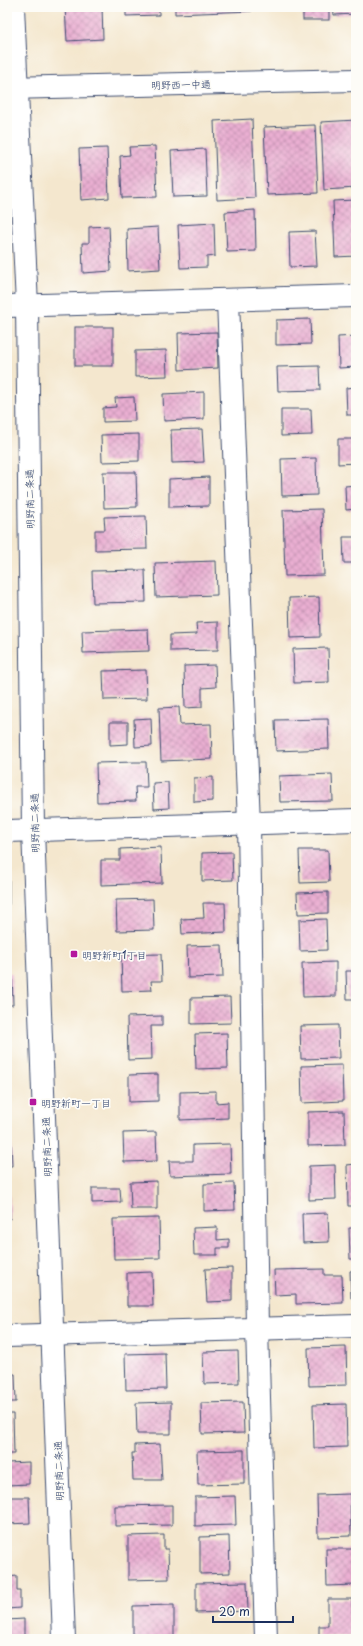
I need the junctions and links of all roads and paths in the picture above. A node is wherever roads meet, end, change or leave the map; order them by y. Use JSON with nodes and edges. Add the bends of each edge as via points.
{"nodes":[{"id":1,"x":13,"y":7,"type":"edge"},
{"id":2,"x":356,"y":80,"type":"edge"},
{"id":3,"x":12,"y":88,"type":"edge"},
{"id":4,"x":356,"y":296,"type":"edge"},
{"id":5,"x":228,"y":301,"type":"junction"},
{"id":6,"x":17,"y":305,"type":"edge"},
{"id":7,"x":356,"y":820,"type":"edge"},
{"id":8,"x":249,"y":823,"type":"junction"},
{"id":9,"x":33,"y":830,"type":"junction"},
{"id":10,"x":7,"y":831,"type":"edge"},
{"id":11,"x":356,"y":1326,"type":"edge"},
{"id":12,"x":257,"y":1328,"type":"junction"},
{"id":13,"x":53,"y":1334,"type":"junction"},
{"id":14,"x":7,"y":1336,"type":"edge"},
{"id":15,"x":64,"y":1639,"type":"edge"},
{"id":16,"x":266,"y":1639,"type":"edge"}],
"edges":[{"from":1,"to":3,"type":"street","name":"明野南二条通"},
{"from":2,"to":3,"type":"street","name":"明野西一中通"},
{"from":3,"to":6,"type":"street","name":"明野南二条通"},
{"from":4,"to":5,"type":"street"},
{"from":5,"to":6,"type":"street"},
{"from":5,"to":8,"type":"street"},
{"from":6,"to":9,"type":"street","name":"明野南二条通"},
{"from":7,"to":8,"type":"street"},
{"from":8,"to":9,"type":"street"},
{"from":8,"to":12,"type":"street"},
{"from":9,"to":10,"type":"street"},
{"from":9,"to":13,"type":"street","name":"明野南二条通"},
{"from":11,"to":12,"type":"street"},
{"from":12,"to":13,"type":"street"},
{"from":12,"to":16,"type":"street"},
{"from":13,"to":14,"type":"street"},
{"from":13,"to":15,"type":"street","name":"明野南二条通"}]}
